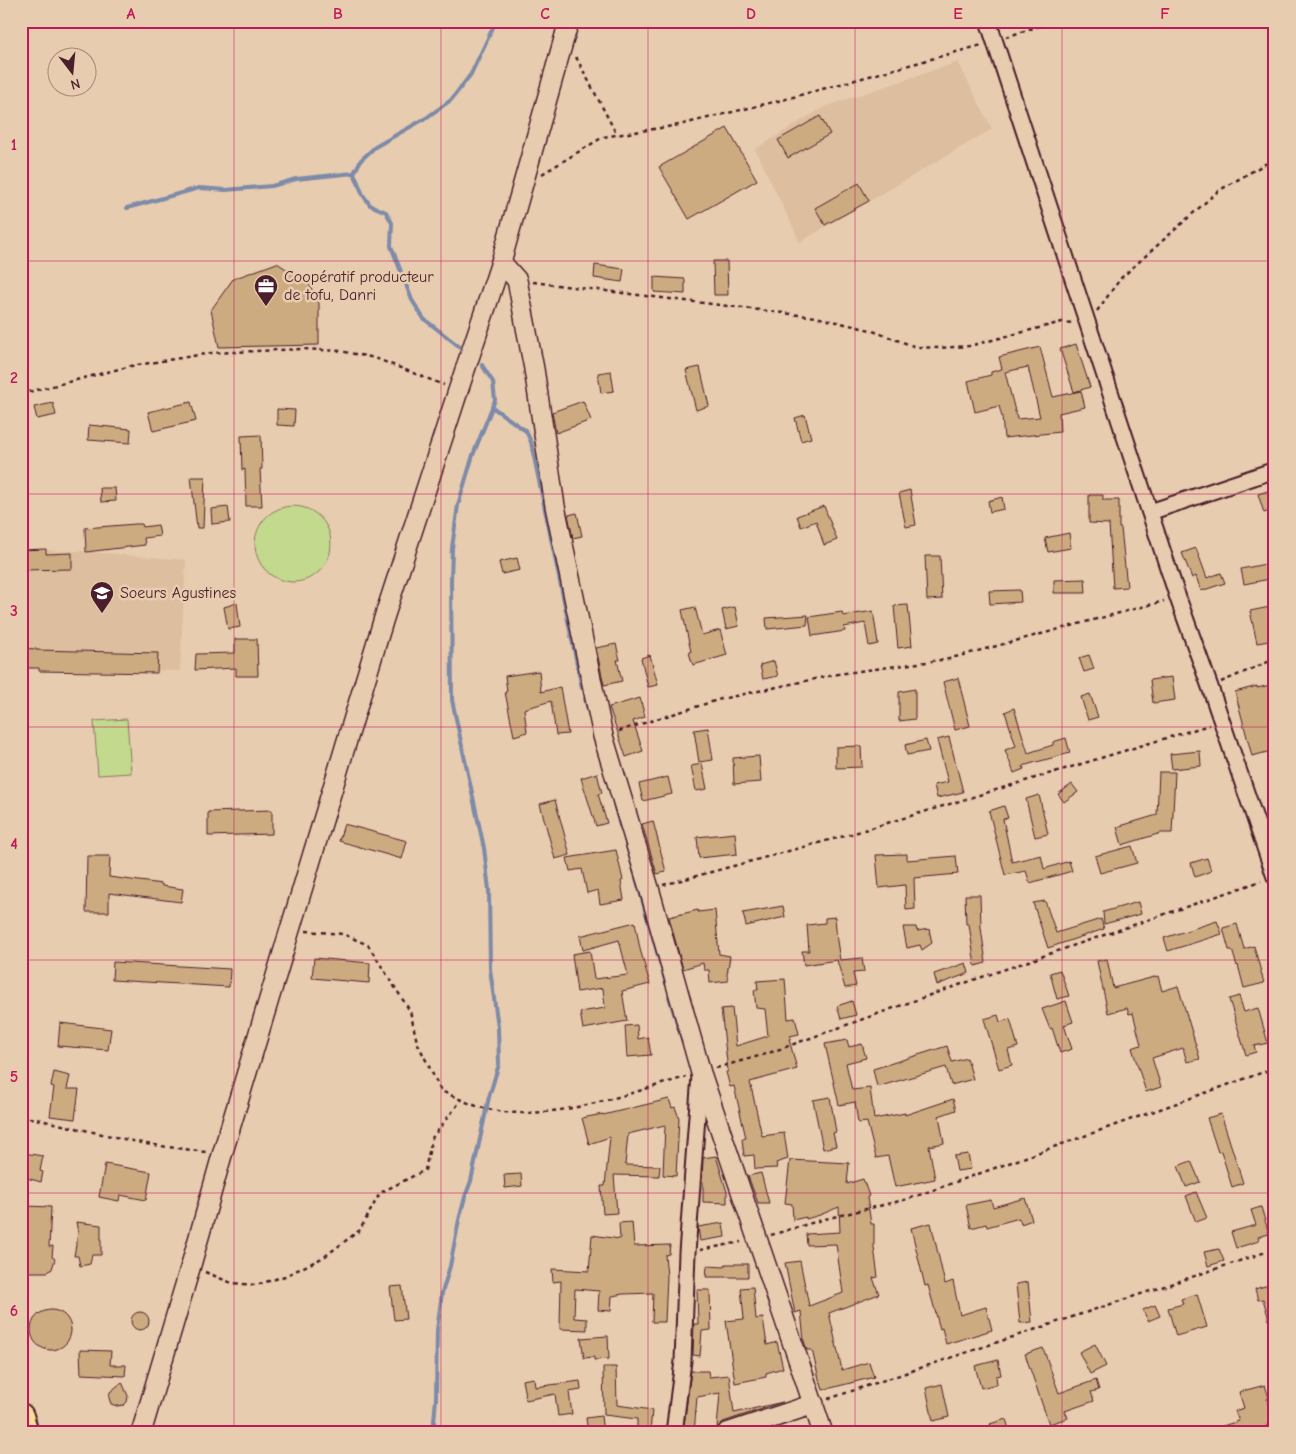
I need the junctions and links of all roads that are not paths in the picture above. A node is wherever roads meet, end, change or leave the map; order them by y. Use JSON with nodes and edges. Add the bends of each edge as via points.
{"nodes":[{"id":1,"x":988,"y":21,"type":"edge"},
{"id":2,"x":567,"y":29,"type":"edge"},
{"id":3,"x":502,"y":262,"type":"junction"},
{"id":4,"x":1275,"y":470,"type":"edge"},
{"id":5,"x":1150,"y":512,"type":"junction"},
{"id":6,"x":1275,"y":877,"type":"edge"},
{"id":7,"x":701,"y":1072,"type":"junction"},
{"id":8,"x":814,"y":1404,"type":"junction"},
{"id":9,"x":21,"y":1416,"type":"edge"},
{"id":10,"x":26,"y":1433,"type":"edge"},
{"id":11,"x":141,"y":1433,"type":"edge"},
{"id":12,"x":674,"y":1433,"type":"edge"},
{"id":13,"x":727,"y":1433,"type":"edge"},
{"id":14,"x":823,"y":1433,"type":"edge"}],
"edges":[{"from":1,"to":5,"type":"street"},
{"from":2,"to":3,"type":"street"},
{"from":3,"to":7,"type":"street","via":[[517,280],[555,506],[603,736]]},
{"from":3,"to":11,"type":"street","via":[[384,618]]},
{"from":4,"to":5,"type":"street"},
{"from":5,"to":6,"type":"street"},
{"from":7,"to":8,"type":"street"},
{"from":7,"to":12,"type":"street","via":[[687,1253],[683,1361]]},
{"from":8,"to":13,"type":"street"},
{"from":8,"to":14,"type":"street"},
{"from":9,"to":10,"type":"main road"}]}
